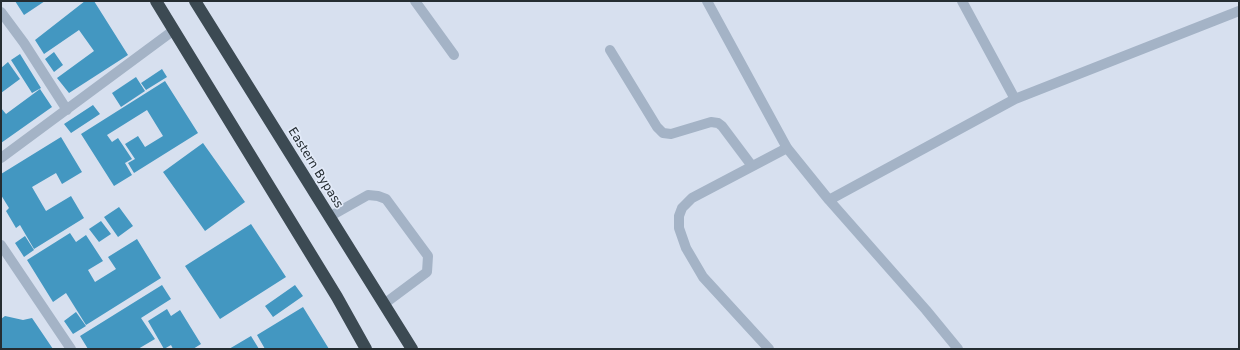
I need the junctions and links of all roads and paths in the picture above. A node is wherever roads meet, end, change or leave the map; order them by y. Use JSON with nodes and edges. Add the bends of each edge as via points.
{"nodes":[{"id":1,"x":156,"y":1,"type":"edge"},
{"id":2,"x":195,"y":1,"type":"edge"},
{"id":3,"x":416,"y":1,"type":"edge"},
{"id":4,"x":707,"y":1,"type":"edge"},
{"id":5,"x":962,"y":1,"type":"edge"},
{"id":6,"x":1239,"y":11,"type":"edge"},
{"id":7,"x":1,"y":12,"type":"edge"},
{"id":8,"x":174,"y":30,"type":"junction"},
{"id":9,"x":610,"y":50,"type":"dead end"},
{"id":10,"x":454,"y":55,"type":"dead end"},
{"id":11,"x":1016,"y":99,"type":"junction"},
{"id":12,"x":67,"y":110,"type":"junction"},
{"id":13,"x":788,"y":148,"type":"junction"},
{"id":14,"x":1,"y":158,"type":"edge"},
{"id":15,"x":752,"y":166,"type":"junction"},
{"id":16,"x":829,"y":200,"type":"junction"},
{"id":17,"x":329,"y":217,"type":"junction"},
{"id":18,"x":1,"y":245,"type":"edge"},
{"id":19,"x":5,"y":258,"type":"edge"},
{"id":20,"x":384,"y":304,"type":"junction"},
{"id":21,"x":71,"y":349,"type":"edge"},
{"id":22,"x":366,"y":349,"type":"edge"},
{"id":23,"x":412,"y":349,"type":"edge"},
{"id":24,"x":769,"y":349,"type":"edge"},
{"id":25,"x":958,"y":349,"type":"edge"}],
"edges":[{"from":1,"to":8,"type":"highway"},
{"from":2,"to":17,"type":"highway","name":"Eastern Bypass"},
{"from":3,"to":10,"type":"street"},
{"from":4,"to":13,"type":"street"},
{"from":5,"to":11,"type":"street"},
{"from":6,"to":11,"type":"street"},
{"from":7,"to":12,"type":"street"},
{"from":8,"to":12,"type":"street"},
{"from":8,"to":22,"type":"highway"},
{"from":9,"to":15,"type":"street","via":[[663,133],[670,134],[711,122],[718,123]]},
{"from":11,"to":16,"type":"street"},
{"from":12,"to":14,"type":"street"},
{"from":13,"to":15,"type":"street"},
{"from":13,"to":16,"type":"street"},
{"from":15,"to":24,"type":"street","via":[[692,198],[682,208],[679,228],[689,255],[703,277]]},
{"from":16,"to":25,"type":"street"},
{"from":17,"to":20,"type":"highway","name":"Eastern Bypass"},
{"from":17,"to":20,"type":"street","via":[[368,195],[386,199],[428,256],[427,272]]},
{"from":18,"to":19,"type":"street"},
{"from":19,"to":21,"type":"street"},
{"from":20,"to":23,"type":"highway","name":"Eastern Bypass"}]}
